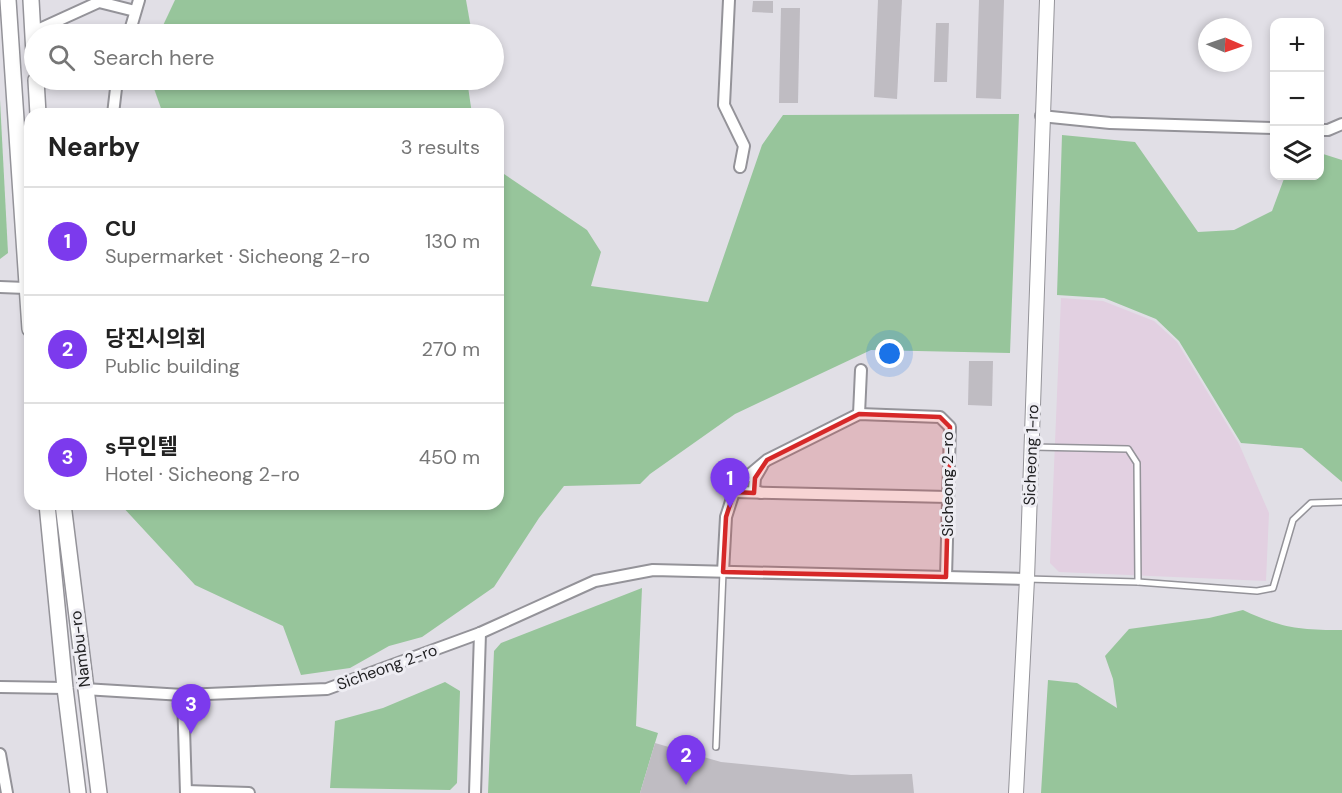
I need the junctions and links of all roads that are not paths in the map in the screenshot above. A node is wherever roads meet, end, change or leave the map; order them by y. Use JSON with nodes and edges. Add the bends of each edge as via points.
{"nodes":[{"id":1,"x":8,"y":0,"type":"edge"},
{"id":2,"x":31,"y":0,"type":"edge"},
{"id":3,"x":729,"y":0,"type":"edge"},
{"id":4,"x":1047,"y":0,"type":"edge"},
{"id":5,"x":137,"y":5,"type":"edge"},
{"id":6,"x":33,"y":24,"type":"edge"},
{"id":7,"x":41,"y":24,"type":"edge"},
{"id":8,"x":132,"y":24,"type":"edge"},
{"id":9,"x":37,"y":90,"type":"edge"},
{"id":10,"x":116,"y":90,"type":"edge"},
{"id":11,"x":38,"y":108,"type":"edge"},
{"id":12,"x":114,"y":108,"type":"edge"},
{"id":13,"x":1041,"y":116,"type":"junction"},
{"id":14,"x":1342,"y":124,"type":"edge"},
{"id":15,"x":1270,"y":128,"type":"edge"},
{"id":16,"x":1324,"y":130,"type":"edge"},
{"id":17,"x":740,"y":167,"type":"dead end"},
{"id":18,"x":24,"y":256,"type":"edge"},
{"id":19,"x":0,"y":287,"type":"edge"},
{"id":20,"x":24,"y":288,"type":"edge"},
{"id":21,"x":861,"y":370,"type":"dead end"},
{"id":22,"x":859,"y":414,"type":"junction"},
{"id":23,"x":1031,"y":447,"type":"junction"},
{"id":24,"x":766,"y":460,"type":"junction"},
{"id":25,"x":734,"y":492,"type":"junction"},
{"id":26,"x":761,"y":493,"type":"junction"},
{"id":27,"x":948,"y":497,"type":"junction"},
{"id":28,"x":1342,"y":502,"type":"edge"},
{"id":29,"x":48,"y":510,"type":"edge"},
{"id":30,"x":64,"y":510,"type":"edge"},
{"id":31,"x":723,"y":572,"type":"junction"},
{"id":32,"x":946,"y":577,"type":"junction"},
{"id":33,"x":1027,"y":579,"type":"junction"},
{"id":34,"x":1138,"y":582,"type":"junction"},
{"id":35,"x":480,"y":633,"type":"junction"},
{"id":36,"x":0,"y":687,"type":"edge"},
{"id":37,"x":65,"y":688,"type":"junction"},
{"id":38,"x":84,"y":689,"type":"junction"},
{"id":39,"x":183,"y":694,"type":"junction"},
{"id":40,"x":716,"y":747,"type":"dead end"},
{"id":41,"x":0,"y":754,"type":"edge"},
{"id":42,"x":186,"y":792,"type":"edge"},
{"id":43,"x":7,"y":793,"type":"edge"},
{"id":44,"x":78,"y":793,"type":"edge"},
{"id":45,"x":99,"y":793,"type":"edge"},
{"id":46,"x":249,"y":793,"type":"edge"},
{"id":47,"x":475,"y":793,"type":"edge"},
{"id":48,"x":1017,"y":793,"type":"edge"}],
"edges":[{"from":1,"to":18,"type":"main road"},
{"from":2,"to":6,"type":"main road"},
{"from":3,"to":17,"type":"street","via":[[724,105],[744,146]]},
{"from":4,"to":13,"type":"street","name":"Sicheong 1-ro"},
{"from":5,"to":7,"type":"street","via":[[99,2]]},
{"from":5,"to":8,"type":"street"},
{"from":9,"to":11,"type":"main road"},
{"from":10,"to":12,"type":"street"},
{"from":13,"to":15,"type":"street","via":[[1110,123]]},
{"from":13,"to":23,"type":"street","name":"Sicheong 1-ro"},
{"from":14,"to":16,"type":"street"},
{"from":19,"to":20,"type":"street"},
{"from":21,"to":22,"type":"street"},
{"from":22,"to":24,"type":"street","name":"Sicheong 2-ro"},
{"from":22,"to":27,"type":"street","name":"Sicheong 2-ro","via":[[940,417],[950,427]]},
{"from":23,"to":33,"type":"street","name":"Sicheong 1-ro"},
{"from":23,"to":34,"type":"lane","via":[[1128,449],[1137,463]]},
{"from":24,"to":25,"type":"street","name":"Sicheong 2-ro"},
{"from":24,"to":26,"type":"street","via":[[755,478],[754,490]]},
{"from":25,"to":26,"type":"street"},
{"from":25,"to":31,"type":"street","name":"Sicheong 2-ro","via":[[726,517]]},
{"from":26,"to":27,"type":"street"},
{"from":27,"to":32,"type":"street","name":"Sicheong 2-ro"},
{"from":28,"to":34,"type":"lane","via":[[1311,503],[1293,520],[1273,588],[1257,591]]},
{"from":29,"to":37,"type":"main road","name":"Nambu-ro"},
{"from":30,"to":38,"type":"main road","name":"Nambu-ro"},
{"from":31,"to":32,"type":"street","name":"Sicheong 2-ro"},
{"from":31,"to":35,"type":"street","name":"Sicheong 2-ro","via":[[653,570],[595,581]]},
{"from":31,"to":40,"type":"lane"},
{"from":32,"to":33,"type":"street","name":"Sicheong 2-ro"},
{"from":33,"to":34,"type":"lane"},
{"from":33,"to":48,"type":"street","name":"Sicheong 1-ro"},
{"from":35,"to":39,"type":"street","name":"Sicheong 2-ro","via":[[327,689]]},
{"from":35,"to":47,"type":"street"},
{"from":36,"to":37,"type":"street","name":"Nambu-ro"},
{"from":37,"to":38,"type":"main road"},
{"from":37,"to":44,"type":"main road","name":"Nambu-ro"},
{"from":38,"to":39,"type":"street","name":"Sicheong 2-ro"},
{"from":38,"to":45,"type":"main road","name":"Nambu-ro"},
{"from":39,"to":42,"type":"street"},
{"from":41,"to":43,"type":"street"},
{"from":42,"to":46,"type":"street"}]}
